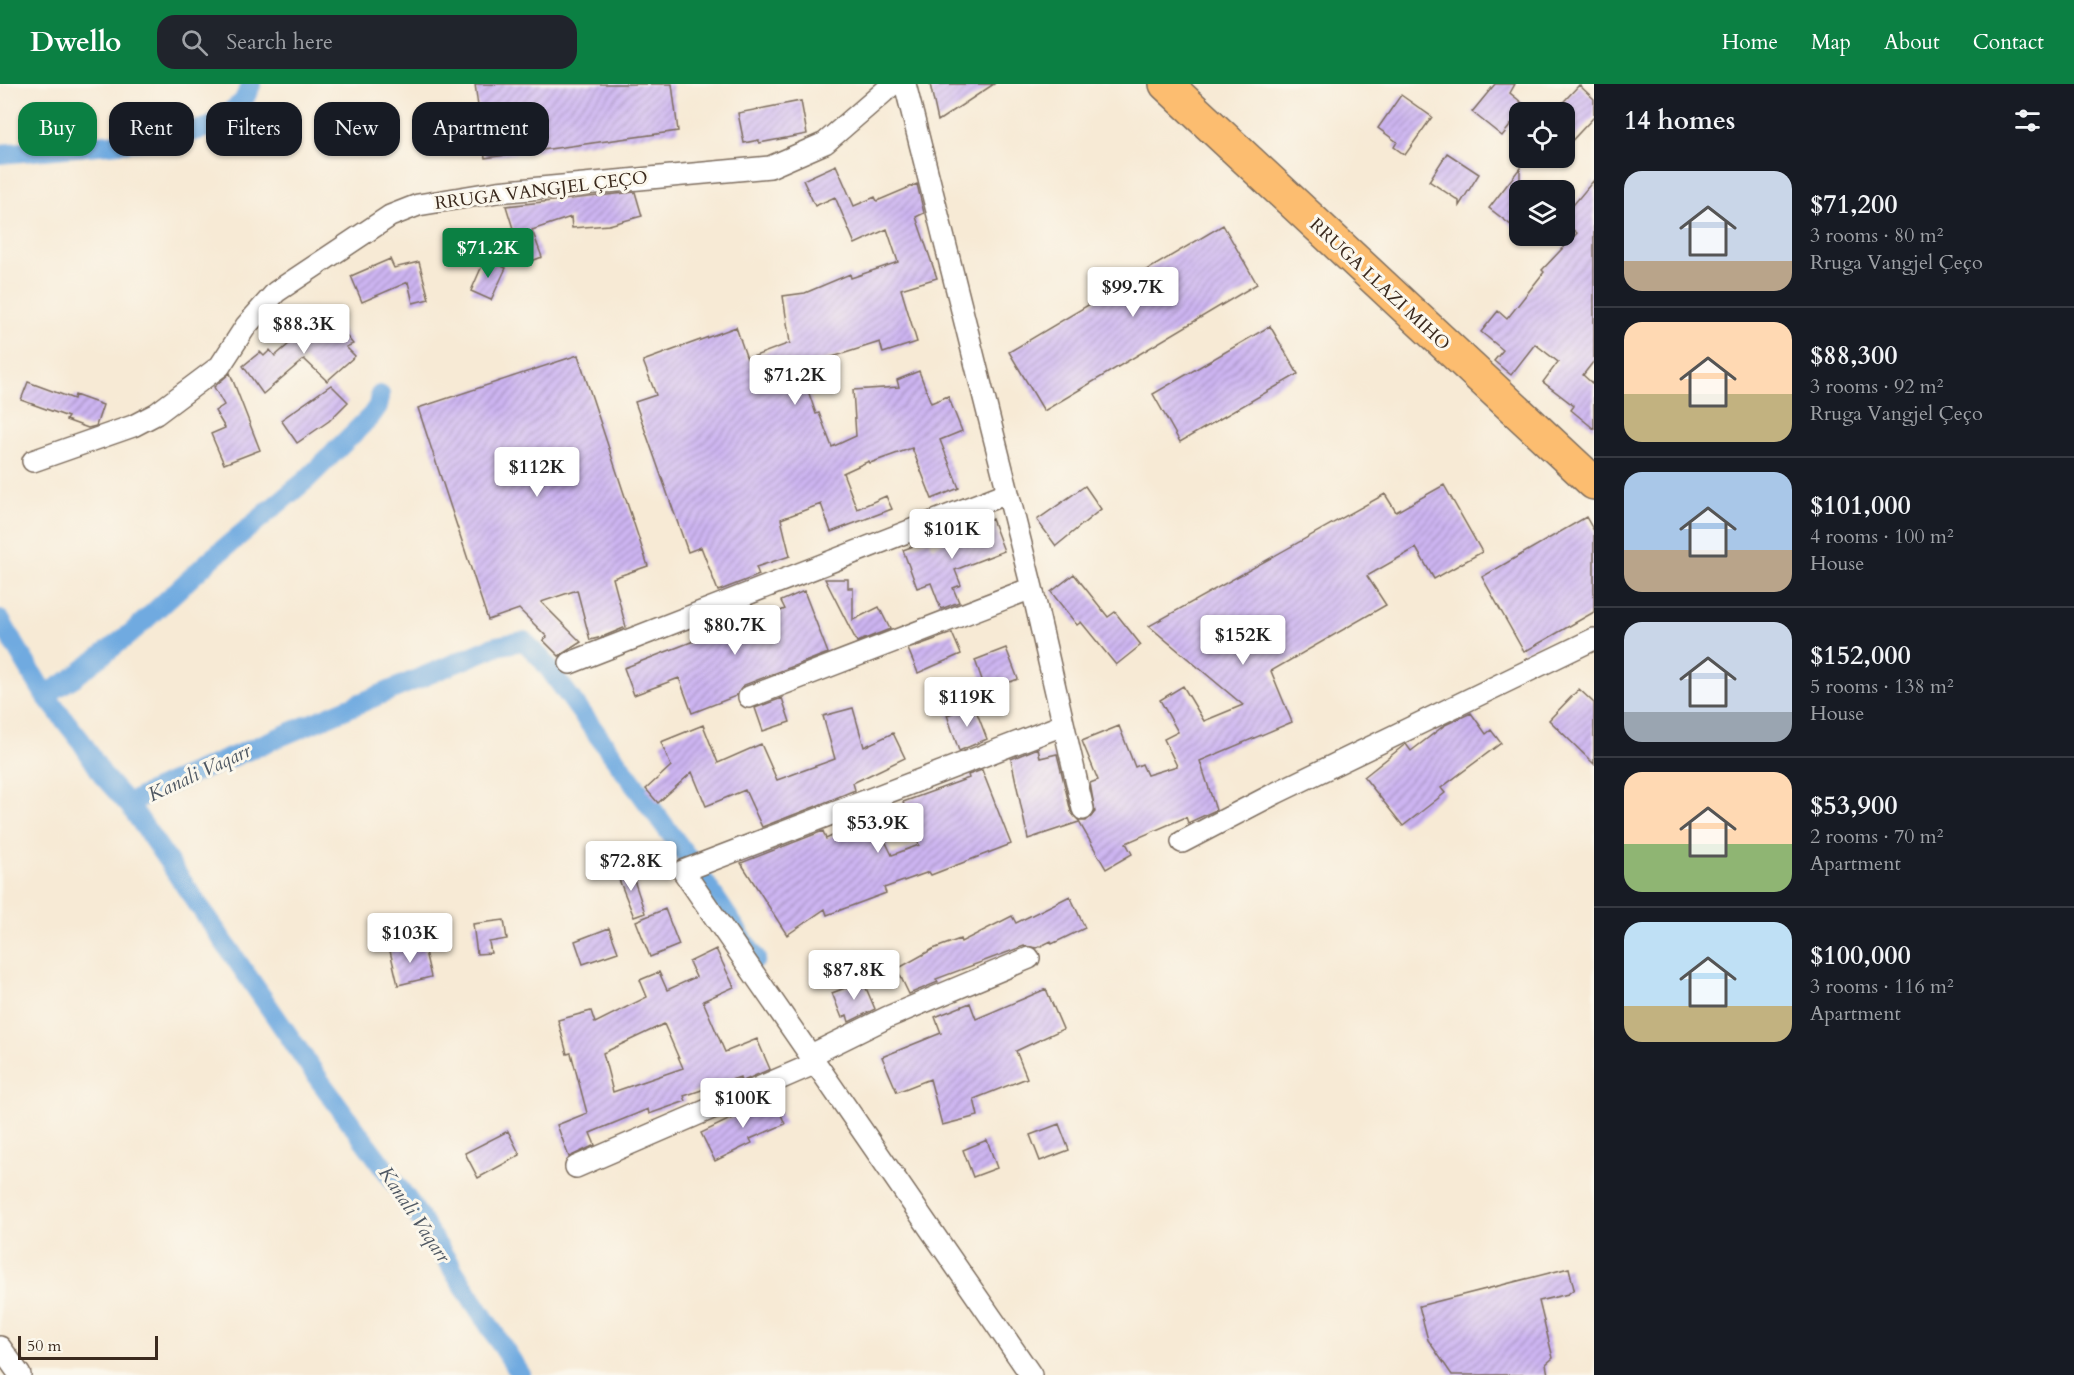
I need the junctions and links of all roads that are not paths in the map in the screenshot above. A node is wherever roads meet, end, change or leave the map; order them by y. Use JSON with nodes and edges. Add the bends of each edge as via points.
{"nodes":[{"id":1,"x":893,"y":84,"type":"edge"},
{"id":2,"x":905,"y":84,"type":"edge"},
{"id":3,"x":1166,"y":84,"type":"edge"},
{"id":4,"x":33,"y":461,"type":"dead end"},
{"id":5,"x":1594,"y":483,"type":"edge"},
{"id":6,"x":1007,"y":493,"type":"junction"},
{"id":7,"x":1032,"y":588,"type":"junction"},
{"id":8,"x":1594,"y":639,"type":"edge"},
{"id":9,"x":570,"y":663,"type":"dead end"},
{"id":10,"x":749,"y":697,"type":"dead end"},
{"id":11,"x":1063,"y":725,"type":"junction"},
{"id":12,"x":1083,"y":809,"type":"dead end"},
{"id":13,"x":1182,"y":842,"type":"dead end"},
{"id":14,"x":1029,"y":958,"type":"dead end"},
{"id":15,"x":814,"y":1059,"type":"junction"},
{"id":16,"x":576,"y":1167,"type":"dead end"},
{"id":17,"x":0,"y":1347,"type":"edge"},
{"id":18,"x":20,"y":1375,"type":"edge"},
{"id":19,"x":1031,"y":1375,"type":"edge"}],
"edges":[{"from":1,"to":4,"type":"street","name":"RRUGA VANGJEL ÇEÇO","via":[[825,143],[770,167],[497,192],[418,205],[390,216],[276,291],[246,326],[220,366],[156,414]]},
{"from":2,"to":6,"type":"street"},
{"from":3,"to":5,"type":"main road","name":"RRUGA LLAZI MIHO"},
{"from":6,"to":7,"type":"street"},
{"from":6,"to":9,"type":"street"},
{"from":7,"to":10,"type":"street"},
{"from":7,"to":11,"type":"street"},
{"from":8,"to":13,"type":"street"},
{"from":11,"to":12,"type":"street"},
{"from":11,"to":15,"type":"street","via":[[683,871]]},
{"from":14,"to":15,"type":"street","via":[[888,1017]]},
{"from":15,"to":16,"type":"street"},
{"from":15,"to":19,"type":"street"},
{"from":17,"to":18,"type":"street"}]}
